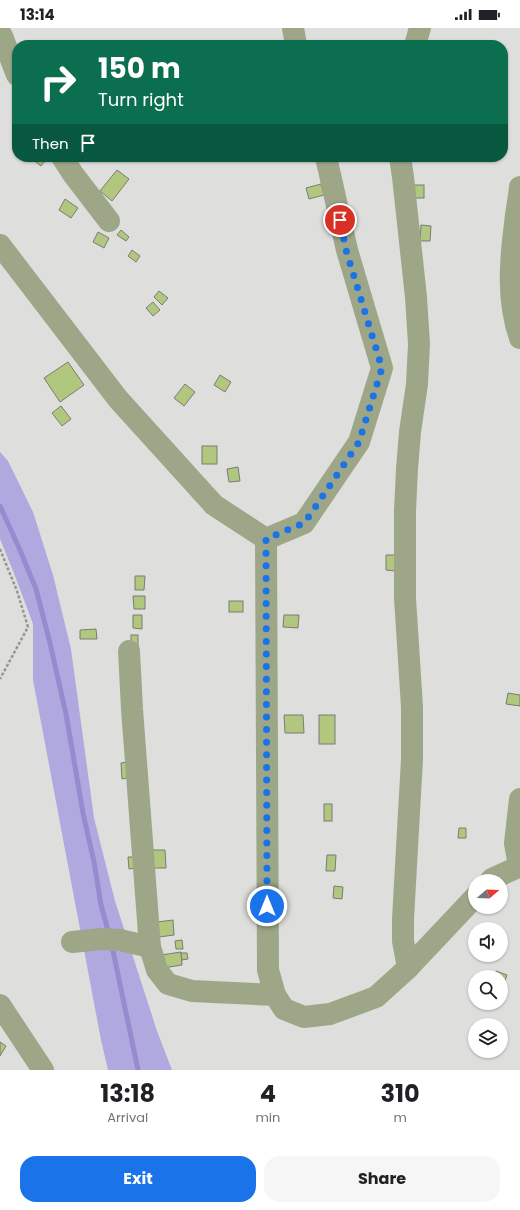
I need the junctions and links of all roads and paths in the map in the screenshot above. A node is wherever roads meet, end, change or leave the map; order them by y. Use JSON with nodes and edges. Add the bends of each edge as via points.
{"nodes":[{"id":1,"x":293,"y":28,"type":"edge"},
{"id":2,"x":420,"y":28,"type":"edge"},
{"id":3,"x":0,"y":33,"type":"edge"},
{"id":4,"x":295,"y":40,"type":"edge"},
{"id":5,"x":416,"y":40,"type":"edge"},
{"id":6,"x":12,"y":62,"type":"edge"},
{"id":7,"x":65,"y":162,"type":"edge"},
{"id":8,"x":329,"y":162,"type":"edge"},
{"id":9,"x":401,"y":162,"type":"edge"},
{"id":10,"x":520,"y":187,"type":"edge"},
{"id":11,"x":109,"y":221,"type":"dead end"},
{"id":12,"x":0,"y":245,"type":"edge"},
{"id":13,"x":520,"y":338,"type":"edge"},
{"id":14,"x":266,"y":539,"type":"junction"},
{"id":15,"x":0,"y":549,"type":"edge"},
{"id":16,"x":129,"y":651,"type":"dead end"},
{"id":17,"x":0,"y":679,"type":"edge"},
{"id":18,"x":520,"y":799,"type":"edge"},
{"id":19,"x":519,"y":866,"type":"edge"},
{"id":20,"x":502,"y":874,"type":"edge"},
{"id":21,"x":468,"y":904,"type":"edge"},
{"id":22,"x":72,"y":942,"type":"dead end"},
{"id":23,"x":150,"y":947,"type":"junction"},
{"id":24,"x":408,"y":968,"type":"junction"},
{"id":25,"x":274,"y":995,"type":"junction"},
{"id":26,"x":0,"y":1005,"type":"edge"},
{"id":27,"x":43,"y":1070,"type":"edge"}],
"edges":[{"from":1,"to":4,"type":"street"},
{"from":2,"to":5,"type":"street"},
{"from":3,"to":6,"type":"street"},
{"from":7,"to":11,"type":"street"},
{"from":8,"to":14,"type":"street","via":[[346,250],[382,368],[359,442],[304,523]]},
{"from":9,"to":24,"type":"street","via":[[420,344],[409,440],[405,511],[405,598],[412,707],[412,766],[403,919],[403,941]]},
{"from":10,"to":13,"type":"street","via":[[510,268],[512,303]]},
{"from":12,"to":14,"type":"street","via":[[123,405],[214,505]]},
{"from":14,"to":25,"type":"street","via":[[268,970]]},
{"from":15,"to":17,"type":"path","via":[[28,627]]},
{"from":16,"to":23,"type":"street"},
{"from":18,"to":19,"type":"street","via":[[515,843]]},
{"from":19,"to":20,"type":"street"},
{"from":21,"to":24,"type":"street"},
{"from":22,"to":23,"type":"street","via":[[111,940]]},
{"from":23,"to":25,"type":"street","via":[[157,970],[168,984],[192,991]]},
{"from":24,"to":25,"type":"street","via":[[376,997],[330,1014],[304,1017],[284,1009]]},
{"from":26,"to":27,"type":"street"}]}
